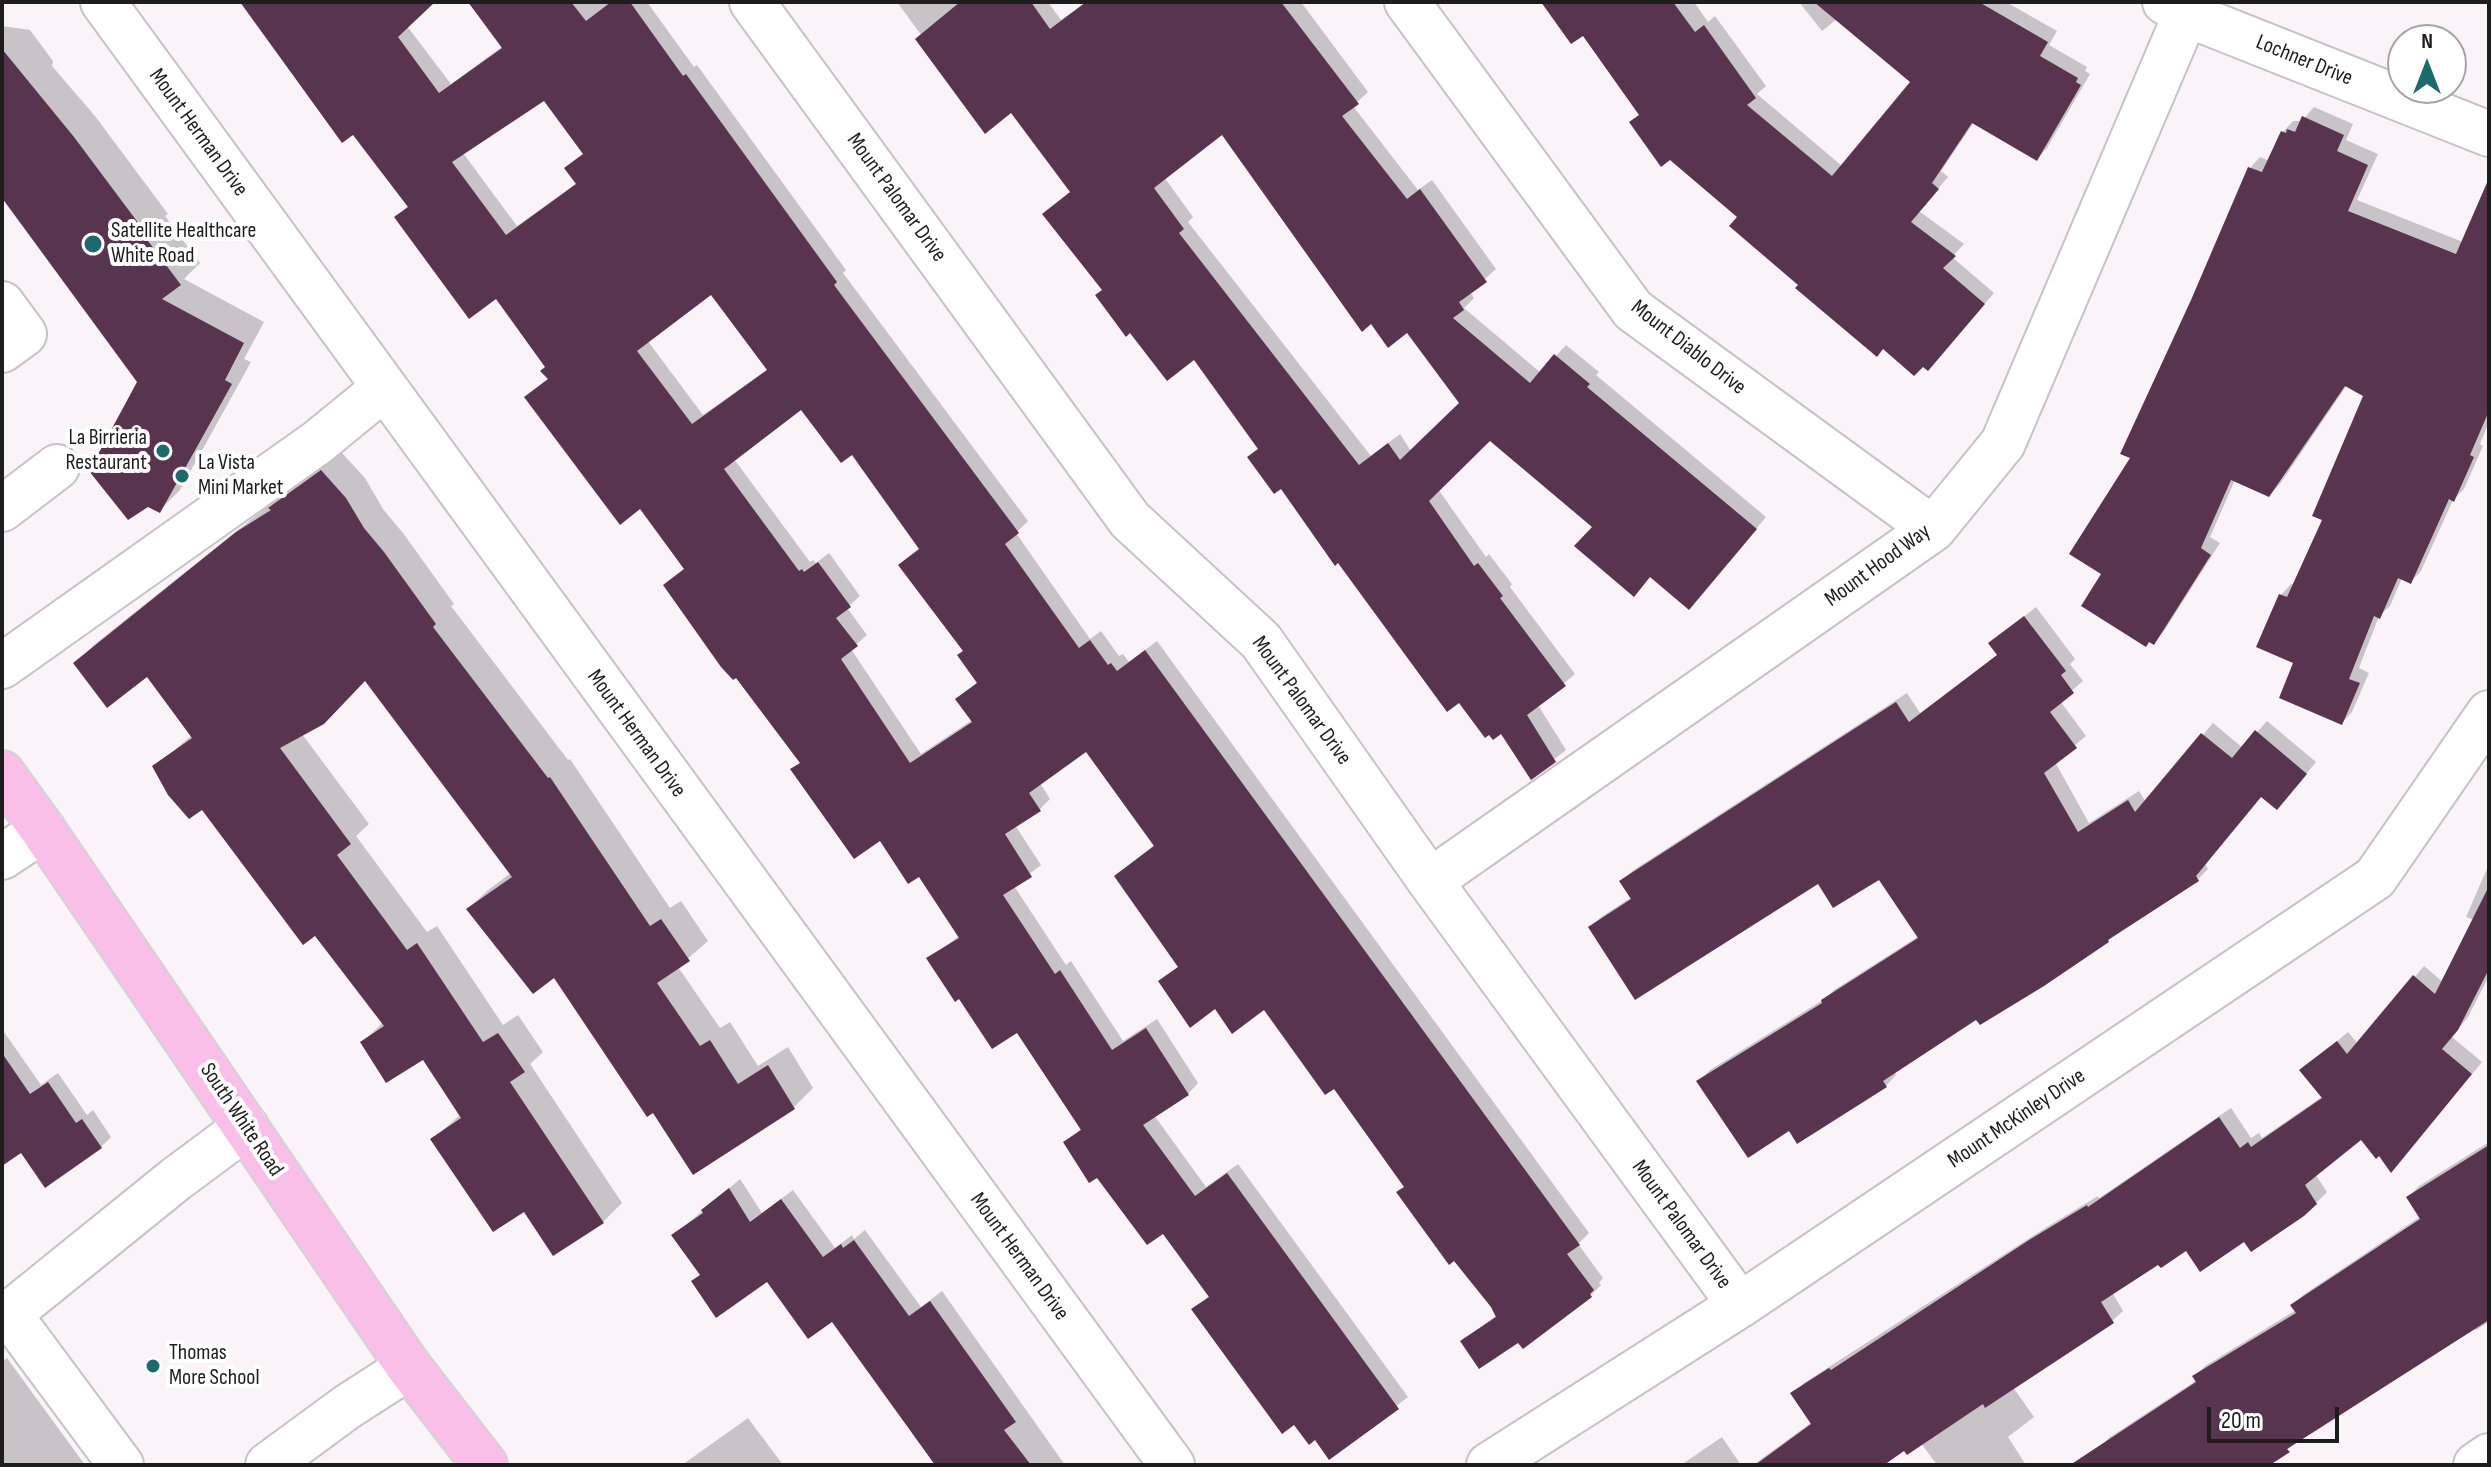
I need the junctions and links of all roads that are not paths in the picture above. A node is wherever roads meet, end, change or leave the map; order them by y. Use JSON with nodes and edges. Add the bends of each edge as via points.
{"nodes":[{"id":1,"x":103,"y":2,"type":"edge"},
{"id":2,"x":752,"y":2,"type":"edge"},
{"id":3,"x":1407,"y":2,"type":"edge"},
{"id":4,"x":2176,"y":8,"type":"edge"},
{"id":5,"x":2489,"y":134,"type":"edge"},
{"id":6,"x":2,"y":304,"type":"edge"},
{"id":7,"x":2,"y":350,"type":"edge"},
{"id":8,"x":384,"y":388,"type":"junction"},
{"id":9,"x":57,"y":467,"type":"dead end"},
{"id":10,"x":2,"y":509,"type":"edge"},
{"id":11,"x":1933,"y":529,"type":"junction"},
{"id":12,"x":2,"y":666,"type":"edge"},
{"id":13,"x":2489,"y":713,"type":"edge"},
{"id":14,"x":2,"y":773,"type":"edge"},
{"id":15,"x":43,"y":830,"type":"junction"},
{"id":16,"x":2,"y":857,"type":"edge"},
{"id":17,"x":1430,"y":881,"type":"junction"},
{"id":18,"x":246,"y":1127,"type":"junction"},
{"id":19,"x":1740,"y":1305,"type":"junction"},
{"id":20,"x":6,"y":1314,"type":"edge"},
{"id":21,"x":409,"y":1367,"type":"junction"},
{"id":22,"x":2489,"y":1456,"type":"edge"},
{"id":23,"x":121,"y":1465,"type":"edge"},
{"id":24,"x":268,"y":1465,"type":"edge"},
{"id":25,"x":485,"y":1465,"type":"edge"},
{"id":26,"x":1172,"y":1465,"type":"edge"},
{"id":27,"x":1489,"y":1465,"type":"edge"},
{"id":28,"x":2476,"y":1465,"type":"edge"}],
"edges":[{"from":1,"to":8,"type":"street","name":"Mount Herman Drive"},
{"from":2,"to":17,"type":"street","name":"Mount Palomar Drive","via":[[1130,520],[1261,641]]},
{"from":3,"to":11,"type":"street","name":"Mount Diablo Drive","via":[[1633,310]]},
{"from":4,"to":5,"type":"street","name":"Lochner Drive"},
{"from":4,"to":11,"type":"street","name":"Mount Hood Way","via":[[2003,443]]},
{"from":6,"to":7,"type":"street","via":[[24,334]]},
{"from":8,"to":12,"type":"street","via":[[318,442]]},
{"from":8,"to":26,"type":"street","name":"Mount Herman Drive"},
{"from":9,"to":10,"type":"street"},
{"from":11,"to":17,"type":"street","name":"Mount Hood Way"},
{"from":13,"to":19,"type":"street","name":"Mount McKinley Drive","via":[[2375,878]]},
{"from":14,"to":15,"type":"main road","name":"South White Road"},
{"from":15,"to":16,"type":"street"},
{"from":15,"to":18,"type":"main road","name":"South White Road"},
{"from":17,"to":19,"type":"street","name":"Mount Palomar Drive"},
{"from":18,"to":20,"type":"street"},
{"from":18,"to":21,"type":"main road","name":"South White Road"},
{"from":19,"to":27,"type":"street","name":"Mount McKinley Drive"},
{"from":20,"to":23,"type":"street"},
{"from":21,"to":24,"type":"street"},
{"from":21,"to":25,"type":"main road","name":"South White Road"},
{"from":22,"to":28,"type":"street"}]}
